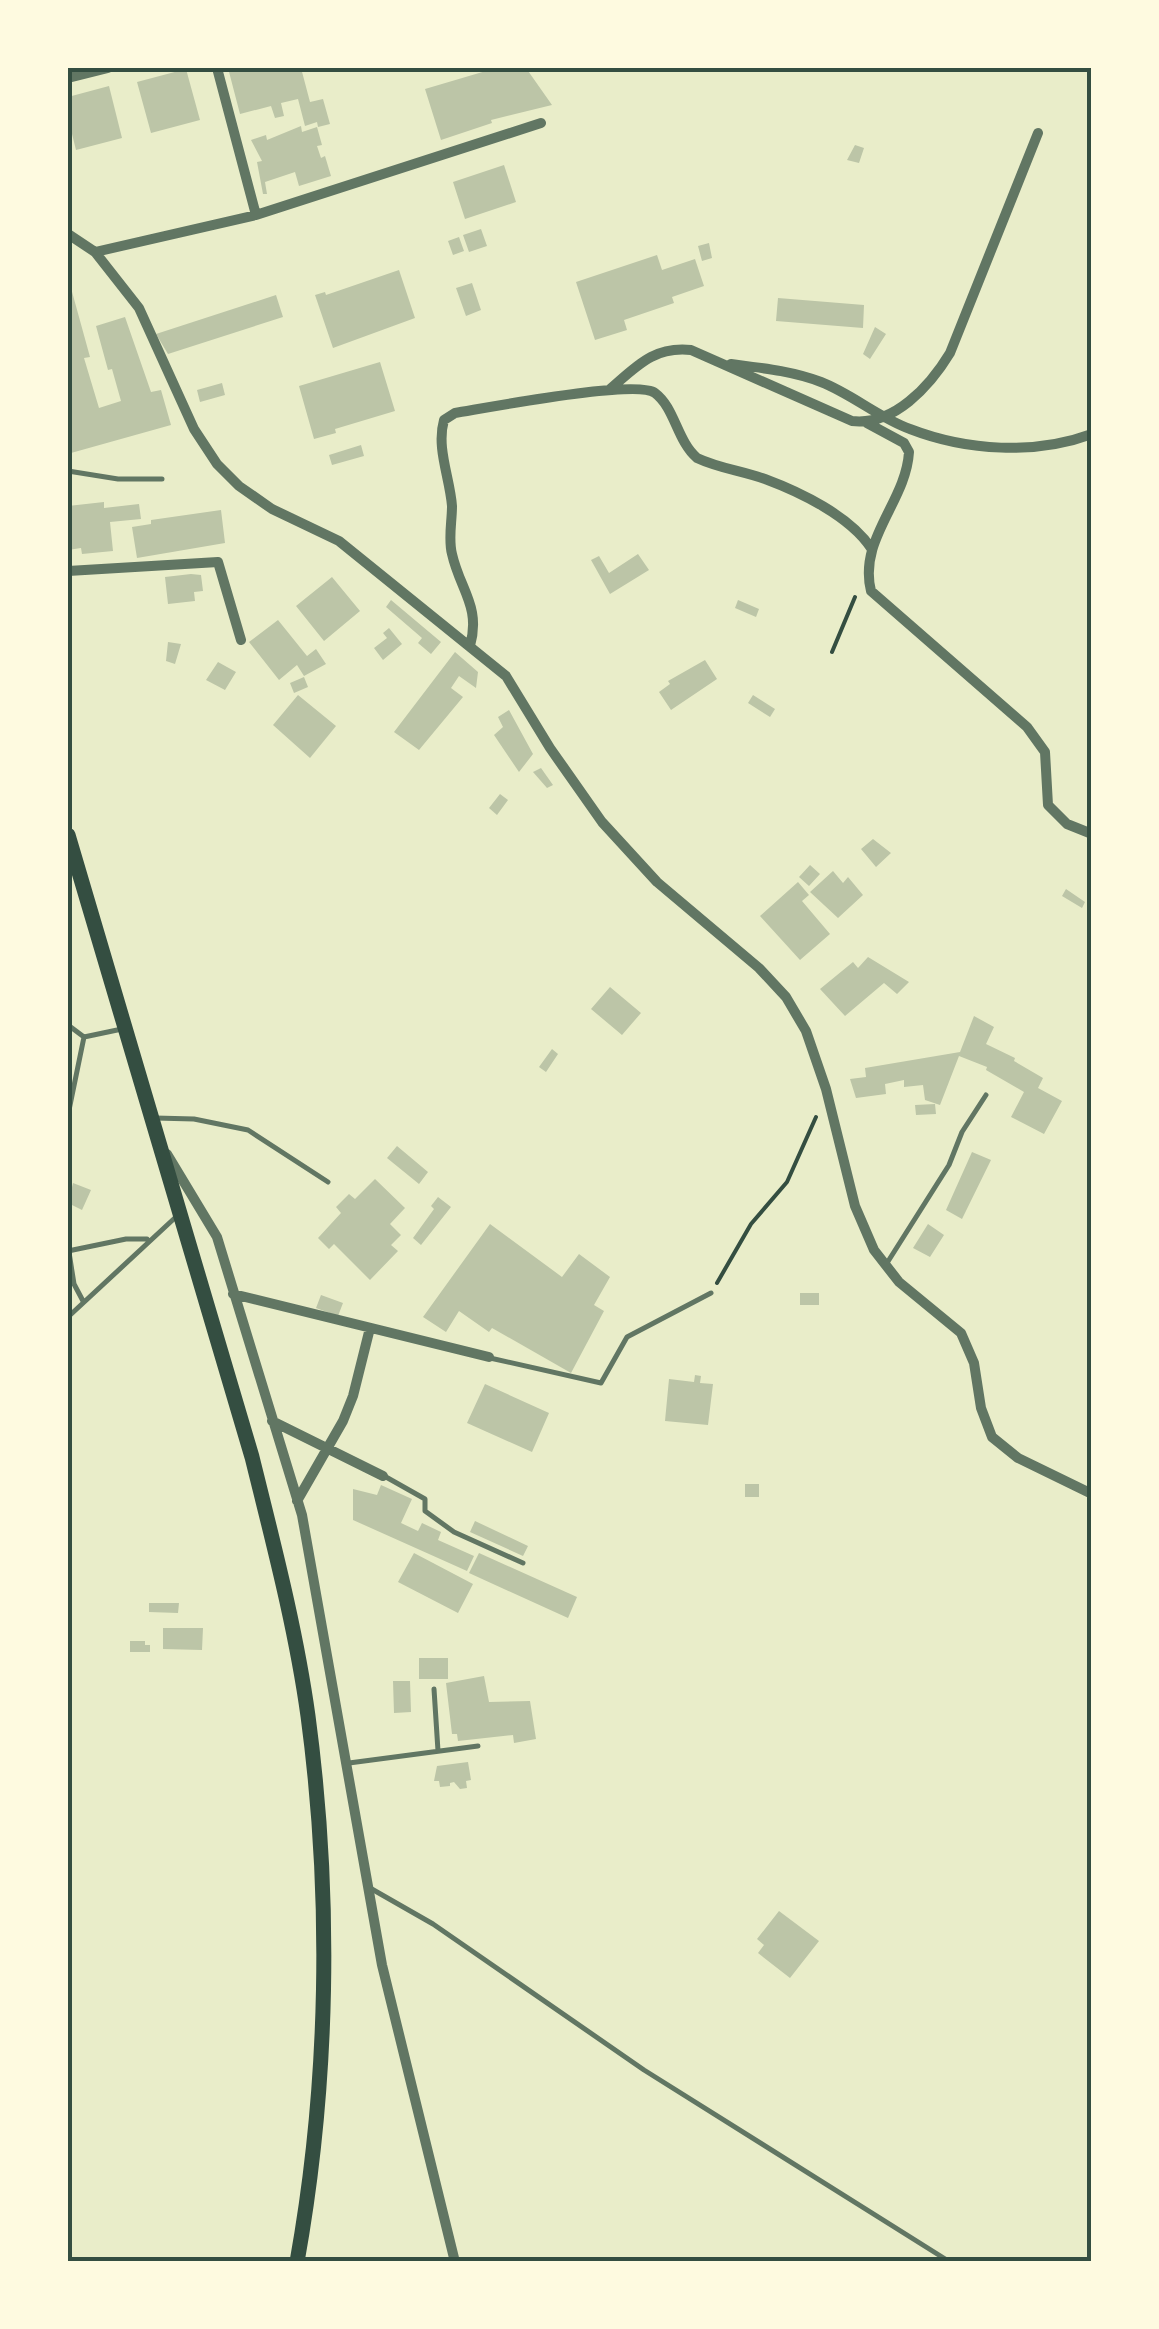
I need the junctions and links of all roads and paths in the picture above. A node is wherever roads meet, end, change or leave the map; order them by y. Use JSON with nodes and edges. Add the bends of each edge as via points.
{"nodes":[{"id":1,"x":108,"y":68,"type":"edge"},
{"id":2,"x":217,"y":68,"type":"edge"},
{"id":3,"x":68,"y":78,"type":"edge"},
{"id":4,"x":542,"y":123,"type":"dead end"},
{"id":5,"x":1038,"y":133,"type":"dead end"},
{"id":6,"x":256,"y":215,"type":"junction"},
{"id":7,"x":68,"y":234,"type":"edge"},
{"id":8,"x":95,"y":252,"type":"junction"},
{"id":9,"x":719,"y":362,"type":"junction"},
{"id":10,"x":608,"y":391,"type":"junction"},
{"id":11,"x":884,"y":416,"type":"junction"},
{"id":12,"x":867,"y":423,"type":"junction"},
{"id":13,"x":1092,"y":434,"type":"edge"},
{"id":14,"x":68,"y":471,"type":"edge"},
{"id":15,"x":162,"y":479,"type":"dead end"},
{"id":16,"x":872,"y":548,"type":"junction"},
{"id":17,"x":868,"y":565,"type":"junction"},
{"id":18,"x":68,"y":571,"type":"edge"},
{"id":19,"x":241,"y":640,"type":"dead end"},
{"id":20,"x":470,"y":646,"type":"junction"},
{"id":21,"x":832,"y":652,"type":"dead end"},
{"id":22,"x":1092,"y":834,"type":"edge"},
{"id":23,"x":68,"y":836,"type":"edge"},
{"id":24,"x":68,"y":1026,"type":"edge"},
{"id":25,"x":125,"y":1028,"type":"junction"},
{"id":26,"x":84,"y":1038,"type":"junction"},
{"id":27,"x":826,"y":1089,"type":"junction"},
{"id":28,"x":986,"y":1095,"type":"dead end"},
{"id":29,"x":68,"y":1115,"type":"edge"},
{"id":30,"x":152,"y":1118,"type":"junction"},
{"id":31,"x":159,"y":1140,"type":"junction"},
{"id":32,"x":68,"y":1151,"type":"edge"},
{"id":33,"x":68,"y":1163,"type":"edge"},
{"id":34,"x":328,"y":1182,"type":"dead end"},
{"id":35,"x":180,"y":1213,"type":"junction"},
{"id":36,"x":150,"y":1239,"type":"junction"},
{"id":37,"x":68,"y":1249,"type":"edge"},
{"id":38,"x":886,"y":1265,"type":"junction"},
{"id":39,"x":711,"y":1293,"type":"joint"},
{"id":40,"x":234,"y":1294,"type":"junction"},
{"id":41,"x":83,"y":1302,"type":"junction"},
{"id":42,"x":68,"y":1317,"type":"edge"},
{"id":43,"x":370,"y":1328,"type":"junction"},
{"id":44,"x":490,"y":1358,"type":"joint"},
{"id":45,"x":272,"y":1421,"type":"junction"},
{"id":46,"x":328,"y":1446,"type":"junction"},
{"id":47,"x":383,"y":1476,"type":"joint"},
{"id":48,"x":1092,"y":1494,"type":"edge"},
{"id":49,"x":297,"y":1501,"type":"junction"},
{"id":50,"x":523,"y":1563,"type":"dead end"},
{"id":51,"x":434,"y":1689,"type":"dead end"},
{"id":52,"x":478,"y":1746,"type":"dead end"},
{"id":53,"x":438,"y":1752,"type":"junction"},
{"id":54,"x":346,"y":1763,"type":"junction"},
{"id":55,"x":368,"y":1887,"type":"junction"},
{"id":56,"x":298,"y":2262,"type":"edge"},
{"id":57,"x":455,"y":2262,"type":"edge"},
{"id":58,"x":950,"y":2262,"type":"edge"}],
"edges":[{"from":1,"to":3,"type":"street"},
{"from":2,"to":6,"type":"street"},
{"from":4,"to":6,"type":"street"},
{"from":5,"to":11,"type":"street","via":[[950,353],[925,387]]},
{"from":6,"to":8,"type":"street"},
{"from":7,"to":8,"type":"street"},
{"from":8,"to":20,"type":"street","via":[[139,308],[217,464],[272,508],[339,541]]},
{"from":9,"to":10,"type":"street","via":[[671,348],[649,355]]},
{"from":9,"to":11,"type":"street","via":[[824,383]]},
{"from":9,"to":12,"type":"street","via":[[823,411]]},
{"from":10,"to":16,"type":"street","via":[[656,394],[696,458],[794,492],[842,520]]},
{"from":10,"to":20,"type":"street","via":[[444,420],[452,553],[474,610]]},
{"from":11,"to":12,"type":"street"},
{"from":11,"to":13,"type":"street","via":[[910,430],[990,447],[1060,446]]},
{"from":12,"to":16,"type":"street","via":[[909,452]]},
{"from":14,"to":15,"type":"lane"},
{"from":16,"to":17,"type":"street"},
{"from":17,"to":21,"type":"path"},
{"from":17,"to":22,"type":"street","via":[[871,591],[1040,742],[1048,805],[1067,824]]},
{"from":18,"to":19,"type":"street","via":[[218,562]]},
{"from":20,"to":27,"type":"street","via":[[506,676],[602,822],[657,882],[786,997]]},
{"from":23,"to":25,"type":"main road"},
{"from":24,"to":26,"type":"lane"},
{"from":25,"to":26,"type":"lane"},
{"from":25,"to":30,"type":"main road"},
{"from":26,"to":29,"type":"lane"},
{"from":27,"to":38,"type":"street","via":[[854,1206]]},
{"from":27,"to":39,"type":"path","via":[[794,1169],[751,1224]]},
{"from":28,"to":38,"type":"lane"},
{"from":30,"to":31,"type":"main road"},
{"from":30,"to":34,"type":"lane","via":[[248,1130]]},
{"from":31,"to":35,"type":"main road"},
{"from":31,"to":40,"type":"street","via":[[217,1237]]},
{"from":32,"to":33,"type":"lane"},
{"from":35,"to":36,"type":"lane"},
{"from":35,"to":56,"type":"main road","via":[[252,1456],[296,1650],[316,1788],[324,1966],[316,2121]]},
{"from":36,"to":37,"type":"lane"},
{"from":36,"to":41,"type":"lane"},
{"from":37,"to":41,"type":"lane"},
{"from":38,"to":48,"type":"street","via":[[961,1333],[992,1437],[1018,1458]]},
{"from":39,"to":44,"type":"lane","via":[[626,1337],[601,1383]]},
{"from":40,"to":43,"type":"street"},
{"from":40,"to":45,"type":"street"},
{"from":41,"to":42,"type":"lane"},
{"from":43,"to":44,"type":"street"},
{"from":43,"to":46,"type":"street","via":[[354,1396]]},
{"from":45,"to":46,"type":"street"},
{"from":45,"to":49,"type":"street"},
{"from":46,"to":47,"type":"street"},
{"from":46,"to":49,"type":"street"},
{"from":47,"to":50,"type":"lane","via":[[425,1499],[425,1511],[454,1532]]},
{"from":49,"to":54,"type":"street"},
{"from":51,"to":53,"type":"lane"},
{"from":52,"to":53,"type":"lane"},
{"from":53,"to":54,"type":"lane"},
{"from":54,"to":55,"type":"street"},
{"from":55,"to":57,"type":"street"},
{"from":55,"to":58,"type":"lane"}]}
